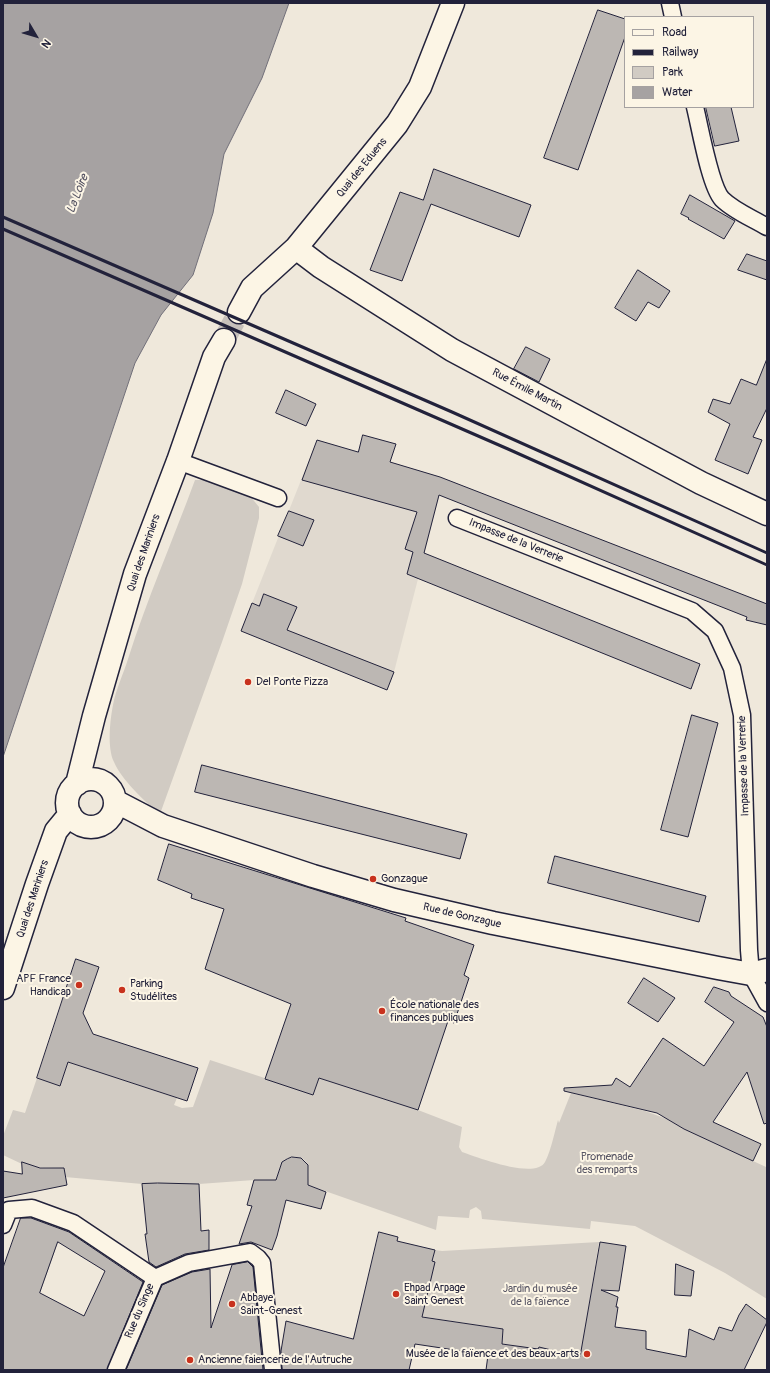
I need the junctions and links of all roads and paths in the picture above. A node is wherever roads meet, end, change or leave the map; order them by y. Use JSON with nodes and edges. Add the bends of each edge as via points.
{"nodes":[{"id":1,"x":452,"y":3,"type":"edge"},
{"id":2,"x":670,"y":3,"type":"edge"},
{"id":3,"x":673,"y":16,"type":"edge"},
{"id":4,"x":695,"y":108,"type":"edge"},
{"id":5,"x":767,"y":227,"type":"edge"},
{"id":6,"x":296,"y":248,"type":"junction"},
{"id":7,"x":239,"y":312,"type":"tunnel mouth"},
{"id":8,"x":219,"y":349,"type":"tunnel mouth"},
{"id":9,"x":178,"y":461,"type":"junction"},
{"id":10,"x":278,"y":498,"type":"dead end"},
{"id":11,"x":767,"y":514,"type":"edge"},
{"id":12,"x":456,"y":518,"type":"dead end"},
{"id":13,"x":84,"y":782,"type":"junction"},
{"id":14,"x":112,"y":810,"type":"junction"},
{"id":15,"x":70,"y":814,"type":"junction"},
{"id":16,"x":759,"y":972,"type":"edge"},
{"id":17,"x":3,"y":988,"type":"edge"},
{"id":18,"x":767,"y":1003,"type":"edge"},
{"id":19,"x":3,"y":1226,"type":"edge"},
{"id":20,"x":155,"y":1278,"type":"junction"},
{"id":21,"x":116,"y":1370,"type":"edge"},
{"id":22,"x":273,"y":1370,"type":"edge"}],
"edges":[{"from":1,"to":6,"type":"street","name":"Quai des Eduens","via":[[420,87],[397,124]]},
{"from":2,"to":3,"type":"street"},
{"from":4,"to":5,"type":"street","via":[[714,184],[722,198]]},
{"from":6,"to":7,"type":"street","name":"Quai des Eduens","via":[[252,288]]},
{"from":6,"to":11,"type":"street","name":"Rue Émile Martin","via":[[321,267],[452,350],[702,483]]},
{"from":8,"to":9,"type":"street","name":"Quai des Mariniers"},
{"from":9,"to":10,"type":"street"},
{"from":9,"to":13,"type":"street","name":"Quai des Mariniers","via":[[135,574],[84,752]]},
{"from":12,"to":16,"type":"street","name":"Impasse de la Verrerie","via":[[692,612],[715,631],[732,668],[742,715],[749,950]]},
{"from":13,"to":14,"type":"street","via":[[99,780],[110,788],[114,794]]},
{"from":13,"to":15,"type":"street","via":[[69,794]]},
{"from":14,"to":15,"type":"street","via":[[103,824],[89,827],[75,821]]},
{"from":14,"to":16,"type":"street","name":"Rue de Gonzague","via":[[394,900],[500,925]]},
{"from":15,"to":17,"type":"street","name":"Quai des Mariniers","via":[[56,831]]},
{"from":16,"to":18,"type":"street"},
{"from":19,"to":20,"type":"street","via":[[9,1210],[32,1208],[73,1223]]},
{"from":20,"to":21,"type":"street","name":"Rue du Singe"},
{"from":20,"to":22,"type":"street","name":"Rue du Singe","via":[[189,1263],[250,1252],[258,1258],[262,1263]]}]}
